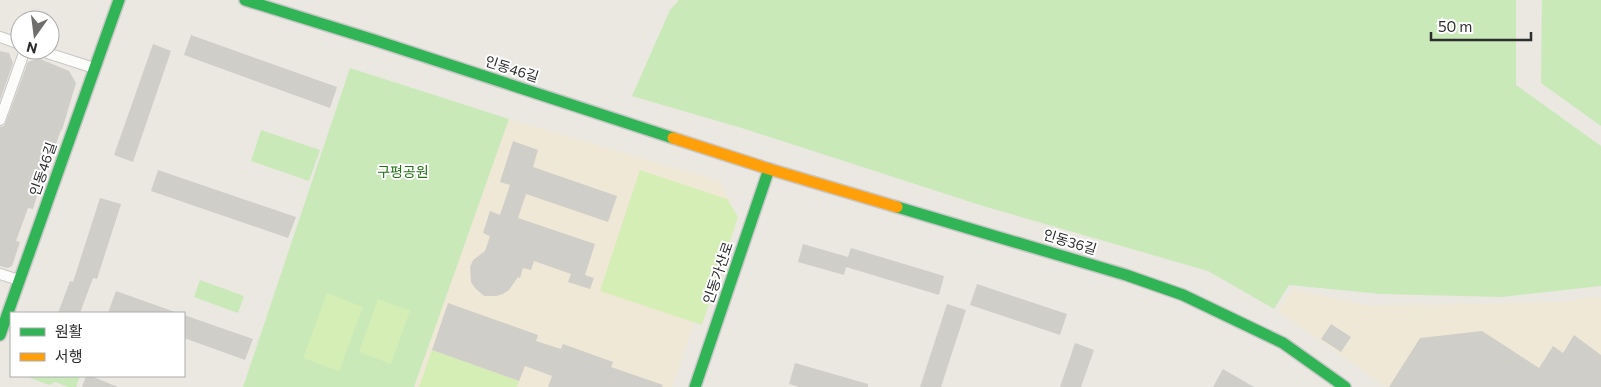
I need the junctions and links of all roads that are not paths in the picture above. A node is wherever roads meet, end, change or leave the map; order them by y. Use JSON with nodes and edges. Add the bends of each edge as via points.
{"nodes":[{"id":1,"x":118,"y":0,"type":"edge"},
{"id":2,"x":245,"y":0,"type":"edge"},
{"id":3,"x":60,"y":57,"type":"edge"},
{"id":4,"x":21,"y":60,"type":"edge"},
{"id":5,"x":94,"y":68,"type":"junction"},
{"id":6,"x":0,"y":120,"type":"edge"},
{"id":7,"x":769,"y":169,"type":"junction"},
{"id":8,"x":0,"y":274,"type":"edge"},
{"id":9,"x":19,"y":280,"type":"junction"},
{"id":10,"x":0,"y":335,"type":"edge"},
{"id":11,"x":695,"y":387,"type":"edge"},
{"id":12,"x":1345,"y":387,"type":"edge"}],
"edges":[{"from":1,"to":5,"type":"street","name":"인동46길"},
{"from":2,"to":7,"type":"street","name":"인동46길"},
{"from":3,"to":5,"type":"street"},
{"from":4,"to":6,"type":"street"},
{"from":5,"to":9,"type":"street","name":"인동46길"},
{"from":7,"to":11,"type":"street","name":"인동가산로"},
{"from":7,"to":12,"type":"street","name":"인동36길","via":[[1098,266],[1183,295],[1283,343]]},
{"from":8,"to":9,"type":"street"},
{"from":9,"to":10,"type":"street","name":"인동46길"}]}
